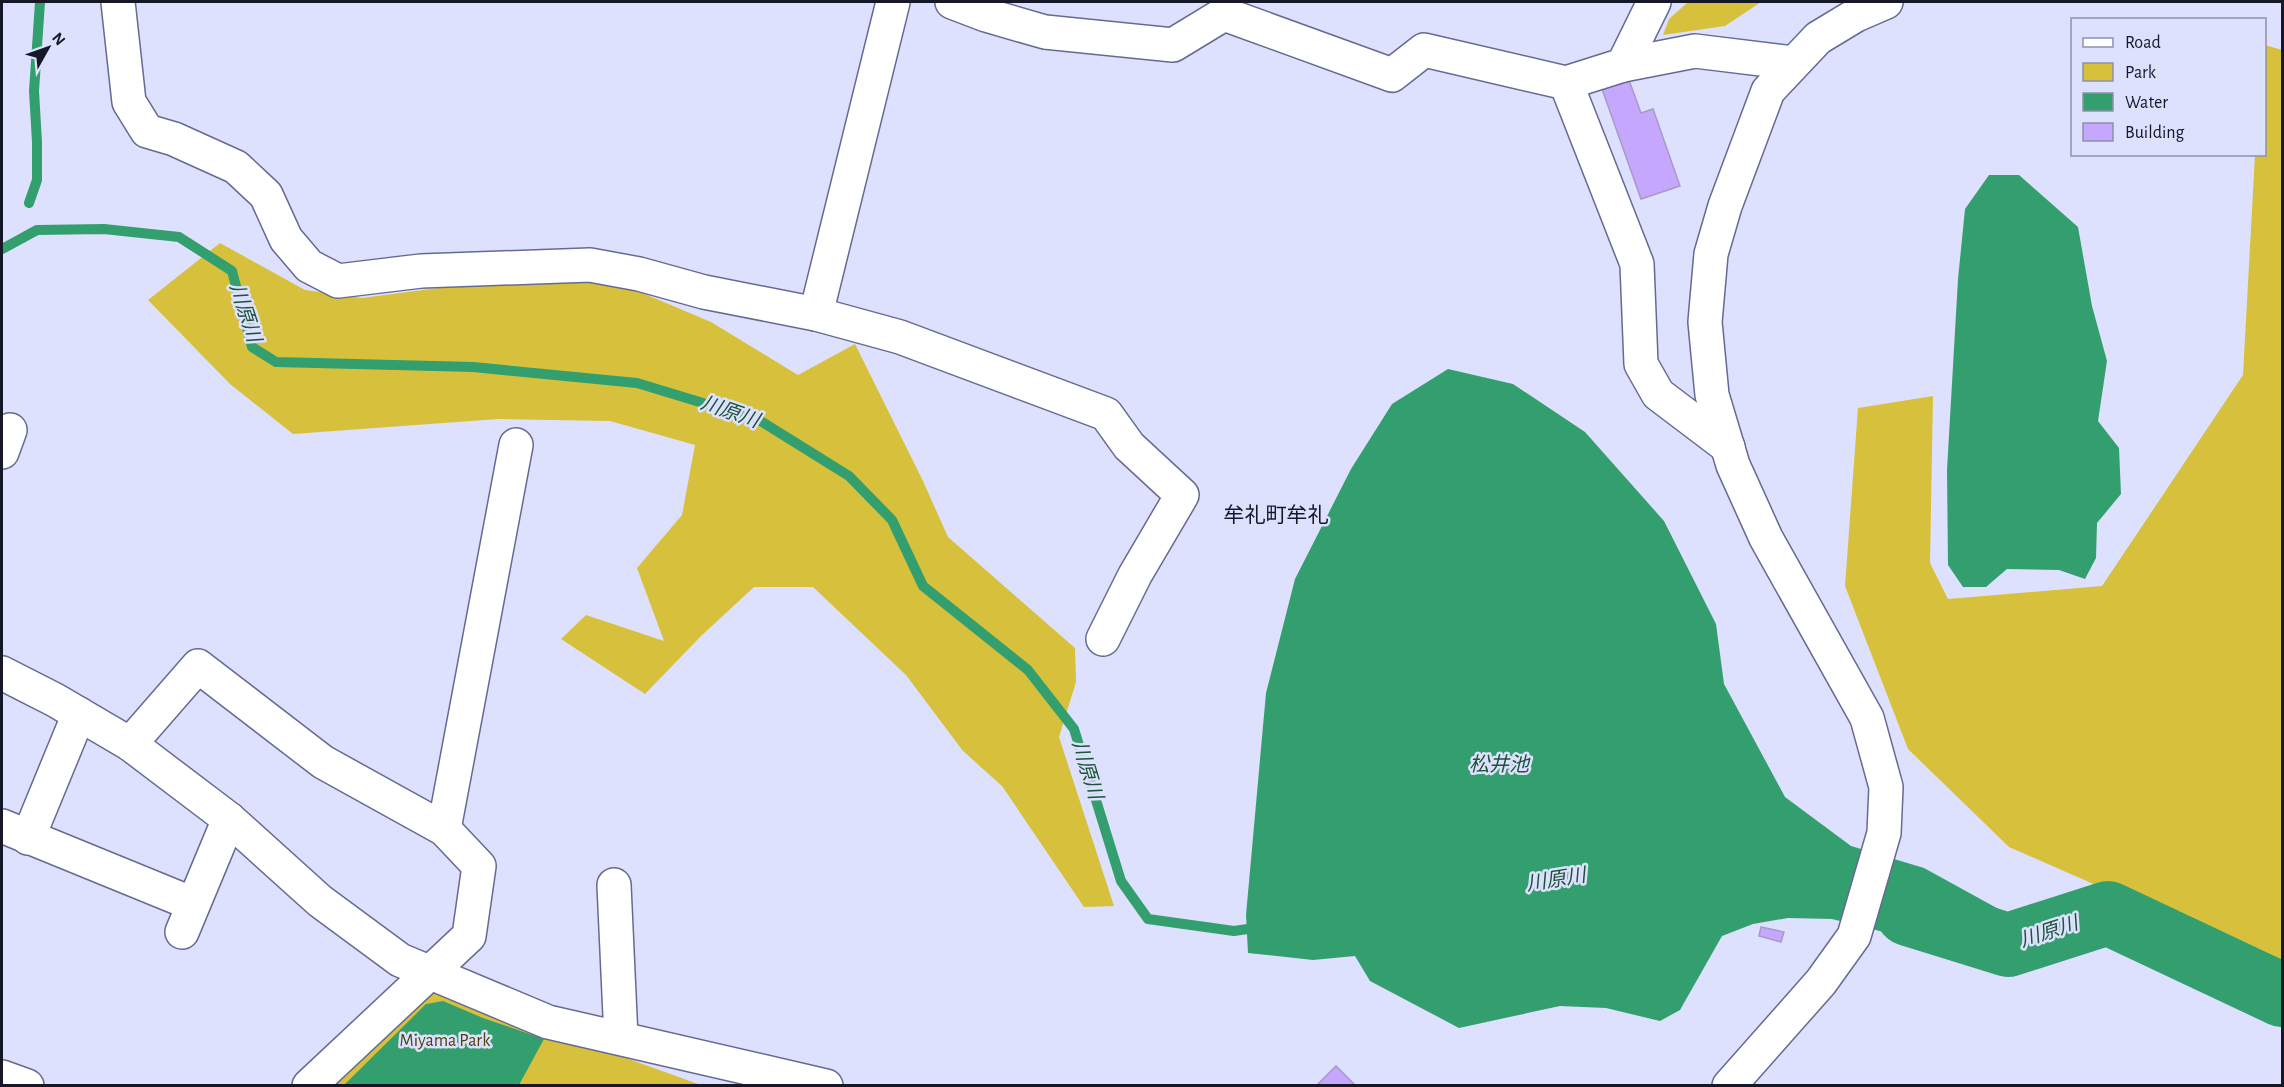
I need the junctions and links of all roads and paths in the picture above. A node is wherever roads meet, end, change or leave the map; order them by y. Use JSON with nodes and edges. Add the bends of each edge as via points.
{"nodes":[{"id":1,"x":118,"y":2,"type":"edge"},
{"id":2,"x":892,"y":2,"type":"edge"},
{"id":3,"x":952,"y":2,"type":"edge"},
{"id":4,"x":1654,"y":2,"type":"edge"},
{"id":5,"x":1886,"y":2,"type":"edge"},
{"id":6,"x":1793,"y":63,"type":"junction"},
{"id":7,"x":1623,"y":65,"type":"junction"},
{"id":8,"x":1566,"y":83,"type":"junction"},
{"id":9,"x":816,"y":314,"type":"junction"},
{"id":10,"x":516,"y":445,"type":"dead end"},
{"id":11,"x":1728,"y":447,"type":"junction"},
{"id":12,"x":1103,"y":639,"type":"dead end"},
{"id":13,"x":2,"y":673,"type":"edge"},
{"id":14,"x":79,"y":714,"type":"junction"},
{"id":15,"x":130,"y":744,"type":"junction"},
{"id":16,"x":229,"y":819,"type":"junction"},
{"id":17,"x":444,"y":829,"type":"junction"},
{"id":18,"x":15,"y":832,"type":"edge"},
{"id":19,"x":614,"y":885,"type":"dead end"},
{"id":20,"x":431,"y":973,"type":"junction"},
{"id":21,"x":621,"y":1038,"type":"junction"},
{"id":22,"x":2,"y":1077,"type":"edge"},
{"id":23,"x":27,"y":1086,"type":"edge"},
{"id":24,"x":309,"y":1086,"type":"edge"},
{"id":25,"x":826,"y":1086,"type":"edge"},
{"id":26,"x":1729,"y":1086,"type":"edge"}],
"edges":[{"from":1,"to":9,"type":"street","via":[[129,102],[147,131],[236,167],[266,195],[286,239],[309,266],[339,281],[421,271],[590,266]]},
{"from":2,"to":9,"type":"street"},
{"from":3,"to":8,"type":"street","via":[[1045,32],[1173,45],[1224,15],[1392,75],[1424,50]]},
{"from":4,"to":7,"type":"street"},
{"from":5,"to":6,"type":"street","via":[[1818,38]]},
{"from":6,"to":7,"type":"street","via":[[1695,51]]},
{"from":6,"to":11,"type":"street","via":[[1768,92],[1711,254],[1705,322],[1712,395]]},
{"from":7,"to":8,"type":"street"},
{"from":8,"to":11,"type":"street","via":[[1637,264],[1641,364],[1658,394]]},
{"from":9,"to":12,"type":"street","via":[[900,337],[1106,414],[1129,446],[1182,495]]},
{"from":10,"to":17,"type":"street"},
{"from":11,"to":26,"type":"street","via":[[1766,538],[1867,718],[1886,787],[1884,833],[1854,936],[1821,982]]},
{"from":13,"to":14,"type":"street"},
{"from":14,"to":15,"type":"street"},
{"from":14,"to":18,"type":"street"},
{"from":15,"to":16,"type":"street"},
{"from":15,"to":17,"type":"street","via":[[198,666],[323,762]]},
{"from":16,"to":18,"type":"street","via":[[187,918]]},
{"from":16,"to":20,"type":"street","via":[[320,901],[400,960]]},
{"from":17,"to":20,"type":"street","via":[[479,866],[469,936]]},
{"from":19,"to":21,"type":"street"},
{"from":20,"to":21,"type":"street","via":[[548,1022]]},
{"from":20,"to":24,"type":"street"},
{"from":21,"to":25,"type":"street"},
{"from":22,"to":23,"type":"street"}]}
